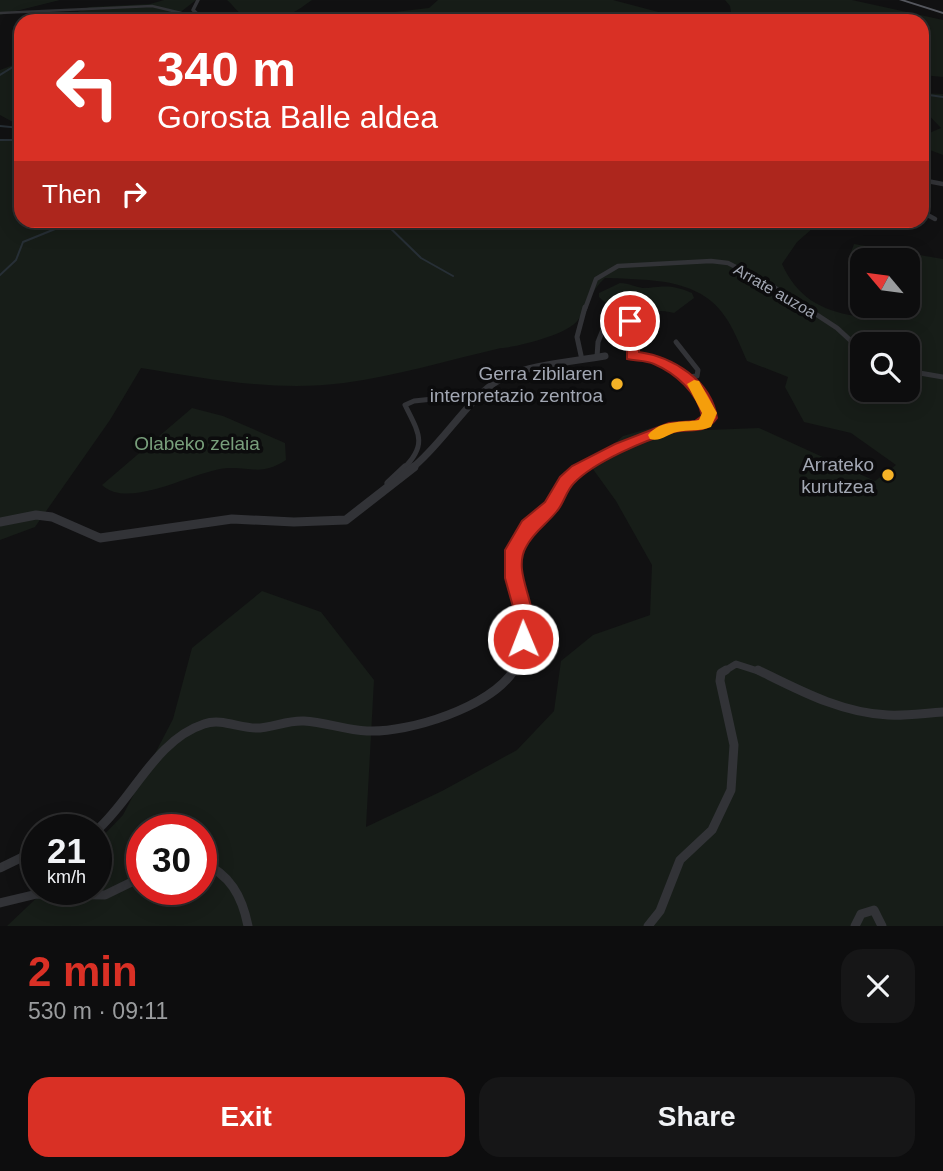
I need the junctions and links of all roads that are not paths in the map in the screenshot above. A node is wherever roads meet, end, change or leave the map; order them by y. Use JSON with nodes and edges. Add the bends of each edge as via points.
{"nodes":[{"id":1,"x":901,"y":0,"type":"edge"},
{"id":2,"x":0,"y":13,"type":"edge"},
{"id":3,"x":943,"y":13,"type":"edge"},
{"id":4,"x":182,"y":14,"type":"edge"},
{"id":5,"x":929,"y":216,"type":"edge"},
{"id":6,"x":935,"y":219,"type":"dead end"},
{"id":7,"x":850,"y":340,"type":"edge"},
{"id":8,"x":676,"y":342,"type":"dead end"},
{"id":9,"x":601,"y":356,"type":"joint"},
{"id":10,"x":582,"y":359,"type":"junction"},
{"id":11,"x":920,"y":373,"type":"edge"},
{"id":12,"x":690,"y":377,"type":"junction"},
{"id":13,"x":943,"y":377,"type":"edge"},
{"id":14,"x":482,"y":394,"type":"junction"},
{"id":15,"x":378,"y":495,"type":"junction"},
{"id":16,"x":0,"y":522,"type":"edge"},
{"id":17,"x":943,"y":712,"type":"edge"},
{"id":18,"x":112,"y":816,"type":"edge"},
{"id":19,"x":21,"y":858,"type":"edge"},
{"id":20,"x":0,"y":868,"type":"edge"},
{"id":21,"x":217,"y":873,"type":"edge"},
{"id":22,"x":126,"y":885,"type":"edge"},
{"id":23,"x":0,"y":903,"type":"edge"},
{"id":24,"x":248,"y":926,"type":"edge"},
{"id":25,"x":648,"y":926,"type":"edge"},
{"id":26,"x":855,"y":926,"type":"edge"},
{"id":27,"x":883,"y":926,"type":"edge"}],
"edges":[{"from":1,"to":3,"type":"highway"},
{"from":2,"to":4,"type":"street","via":[[152,5]]},
{"from":5,"to":6,"type":"street"},
{"from":7,"to":10,"type":"street","name":"Arrate auzoa","via":[[771,285],[728,263],[618,266],[596,279],[590,289],[578,337]]},
{"from":8,"to":12,"type":"street","via":[[698,370],[697,376]]},
{"from":9,"to":10,"type":"street"},
{"from":9,"to":12,"type":"street","via":[[602,328],[616,319],[634,324],[632,355],[657,359]]},
{"from":10,"to":14,"type":"street","via":[[519,372]]},
{"from":11,"to":13,"type":"street"},
{"from":12,"to":18,"type":"street","via":[[708,407],[706,423],[668,429],[582,468],[522,535],[514,550],[513,567],[525,614],[524,632],[511,676],[494,692],[463,709],[373,731],[301,722],[256,728],[225,722],[204,724],[182,735],[164,753]]},
{"from":14,"to":15,"type":"street","via":[[431,454]]},
{"from":14,"to":15,"type":"street","via":[[405,405],[422,446]]},
{"from":15,"to":16,"type":"street","via":[[355,514],[336,522],[232,519],[100,538],[52,517],[36,515]]},
{"from":17,"to":25,"type":"street","via":[[885,715],[859,711],[830,705],[750,666],[736,664],[721,673],[719,689],[737,756],[734,783],[721,816],[700,844],[681,859],[659,918]]},
{"from":19,"to":20,"type":"street"},
{"from":21,"to":24,"type":"street","via":[[233,884]]},
{"from":22,"to":23,"type":"street","via":[[105,895],[37,894]]},
{"from":26,"to":27,"type":"street","via":[[860,914],[874,910]]}]}
